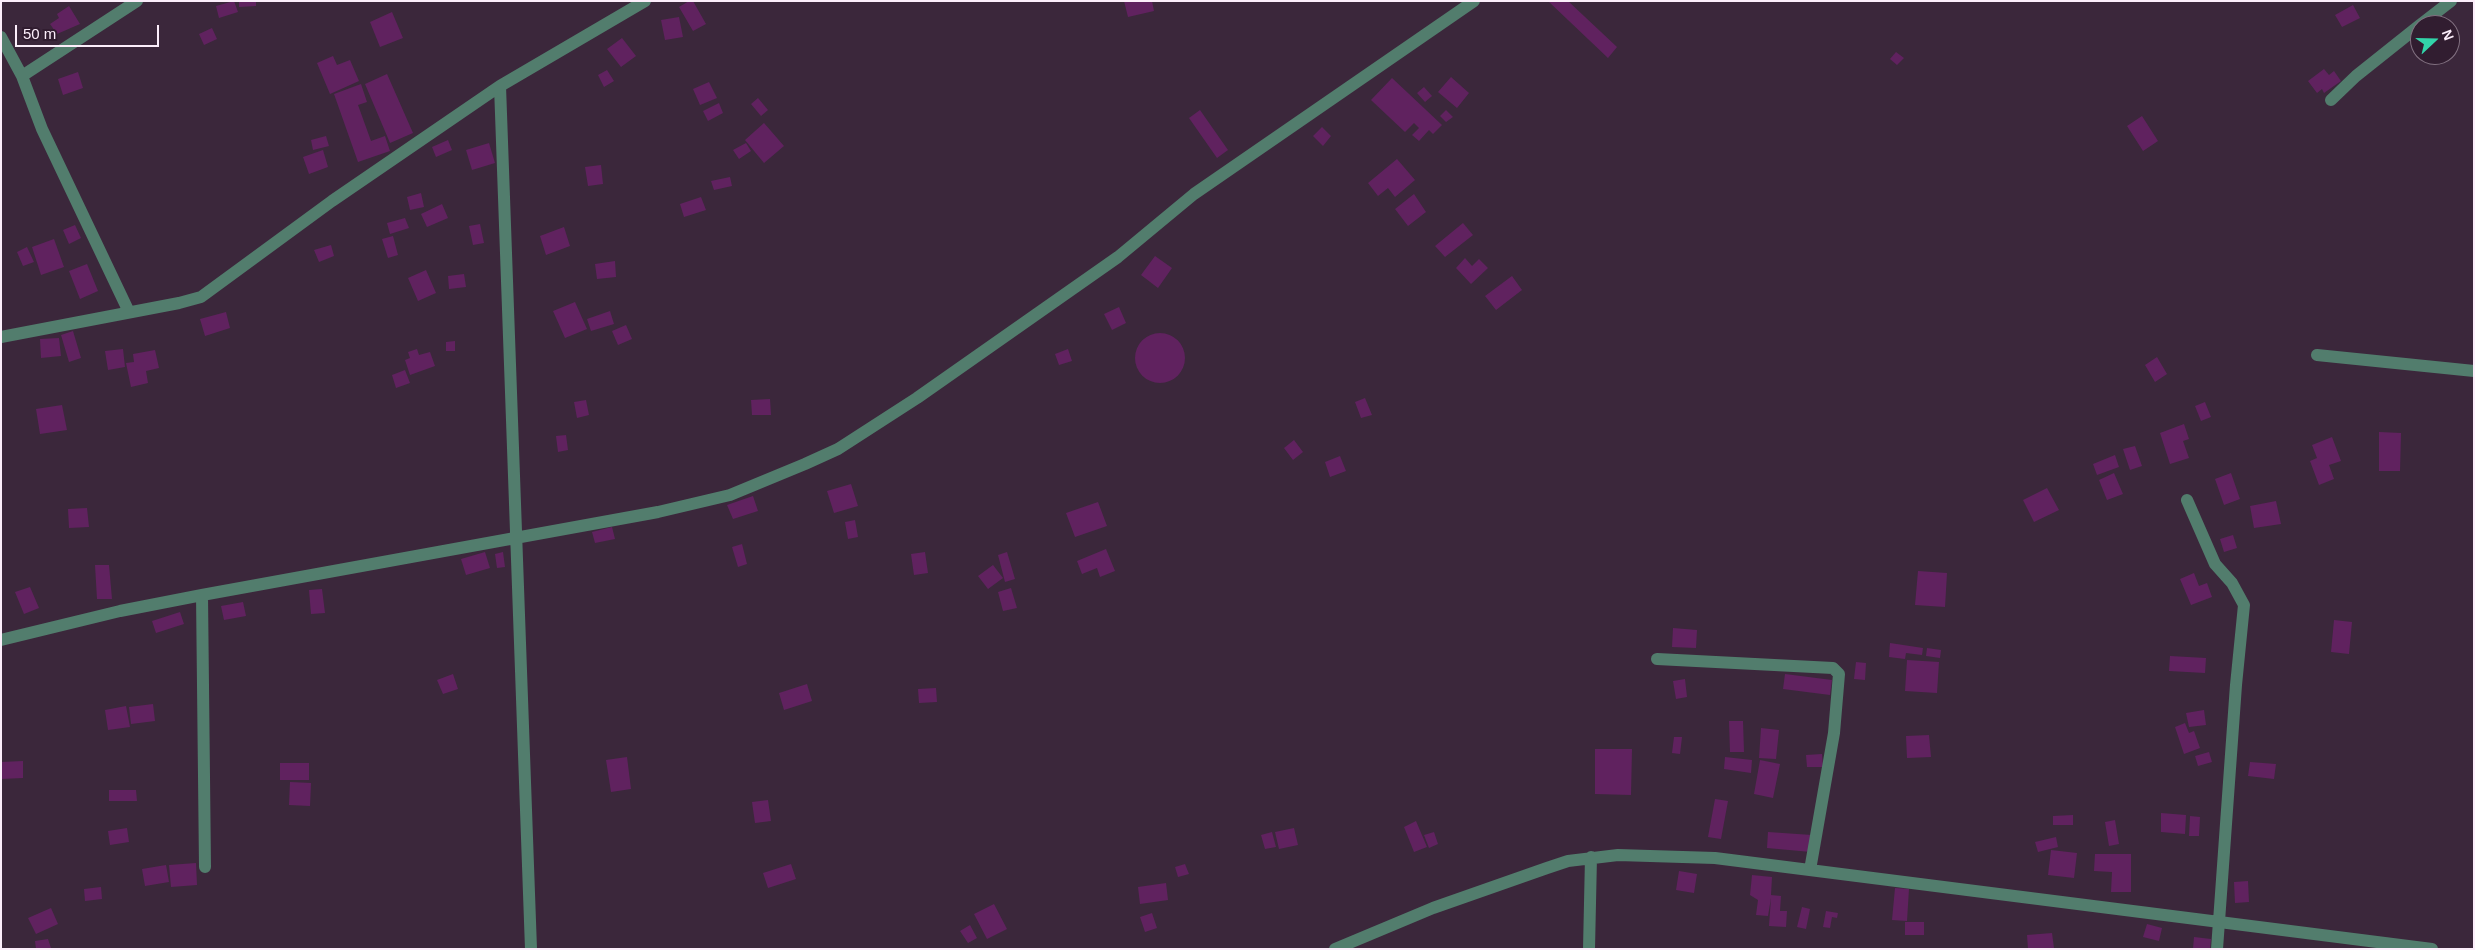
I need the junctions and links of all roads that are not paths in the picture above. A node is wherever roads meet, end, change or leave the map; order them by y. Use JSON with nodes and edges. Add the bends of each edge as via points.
{"nodes":[{"id":1,"x":137,"y":1,"type":"edge"},
{"id":2,"x":645,"y":1,"type":"edge"},
{"id":3,"x":1474,"y":1,"type":"edge"},
{"id":4,"x":2451,"y":1,"type":"edge"},
{"id":5,"x":2433,"y":15,"type":"edge"},
{"id":6,"x":2410,"y":33,"type":"edge"},
{"id":7,"x":1,"y":37,"type":"edge"},
{"id":8,"x":22,"y":76,"type":"junction"},
{"id":9,"x":500,"y":86,"type":"junction"},
{"id":10,"x":2331,"y":100,"type":"dead end"},
{"id":11,"x":129,"y":312,"type":"junction"},
{"id":12,"x":1,"y":337,"type":"edge"},
{"id":13,"x":2318,"y":355,"type":"dead end"},
{"id":14,"x":2474,"y":371,"type":"edge"},
{"id":15,"x":2187,"y":500,"type":"dead end"},
{"id":16,"x":516,"y":538,"type":"junction"},
{"id":17,"x":202,"y":595,"type":"junction"},
{"id":18,"x":1,"y":640,"type":"edge"},
{"id":19,"x":1656,"y":659,"type":"dead end"},
{"id":20,"x":1591,"y":857,"type":"junction"},
{"id":21,"x":205,"y":867,"type":"dead end"},
{"id":22,"x":1810,"y":870,"type":"junction"},
{"id":23,"x":2220,"y":923,"type":"junction"},
{"id":24,"x":531,"y":949,"type":"edge"},
{"id":25,"x":1335,"y":949,"type":"edge"},
{"id":26,"x":1589,"y":949,"type":"edge"},
{"id":27,"x":2217,"y":949,"type":"edge"},
{"id":28,"x":2432,"y":949,"type":"edge"}],
"edges":[{"from":1,"to":8,"type":"street"},
{"from":2,"to":9,"type":"street"},
{"from":3,"to":16,"type":"street","via":[[1194,194],[1094,274],[838,449],[730,495]]},
{"from":4,"to":5,"type":"street"},
{"from":6,"to":10,"type":"street"},
{"from":7,"to":8,"type":"street"},
{"from":8,"to":11,"type":"street","via":[[42,128]]},
{"from":9,"to":11,"type":"street","via":[[332,201],[201,297]]},
{"from":9,"to":16,"type":"street"},
{"from":11,"to":12,"type":"street"},
{"from":13,"to":14,"type":"street"},
{"from":15,"to":23,"type":"street","via":[[2214,564],[2232,583],[2244,605]]},
{"from":16,"to":17,"type":"street"},
{"from":16,"to":24,"type":"street"},
{"from":17,"to":18,"type":"street"},
{"from":17,"to":21,"type":"street"},
{"from":19,"to":22,"type":"street","via":[[1833,668],[1839,674],[1834,734]]},
{"from":20,"to":22,"type":"street","via":[[1715,858]]},
{"from":20,"to":25,"type":"street","via":[[1568,861],[1433,908]]},
{"from":20,"to":26,"type":"street"},
{"from":22,"to":23,"type":"street"},
{"from":23,"to":27,"type":"street"},
{"from":23,"to":28,"type":"street"}]}
